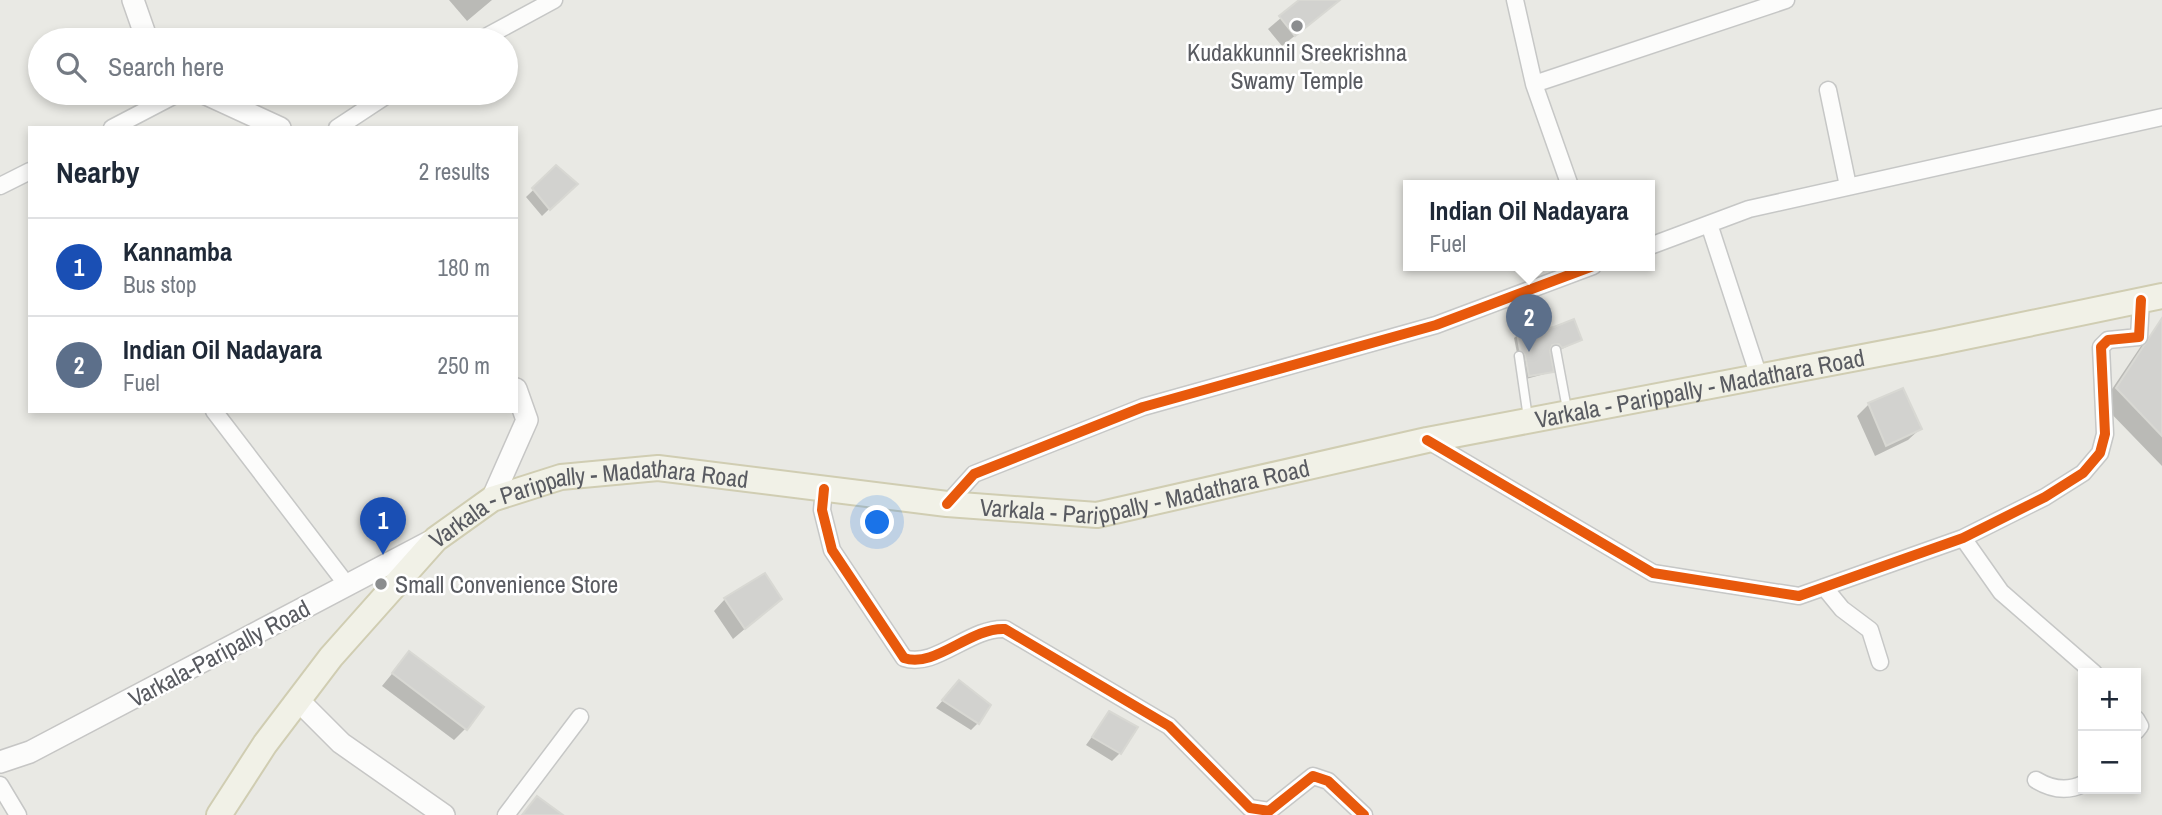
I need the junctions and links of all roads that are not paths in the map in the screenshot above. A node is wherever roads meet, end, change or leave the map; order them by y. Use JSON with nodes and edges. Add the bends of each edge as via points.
{"nodes":[{"id":1,"x":133,"y":0,"type":"edge"},
{"id":2,"x":554,"y":0,"type":"edge"},
{"id":3,"x":1515,"y":0,"type":"edge"},
{"id":4,"x":1786,"y":0,"type":"edge"},
{"id":5,"x":143,"y":28,"type":"edge"},
{"id":6,"x":502,"y":28,"type":"edge"},
{"id":7,"x":1534,"y":84,"type":"junction"},
{"id":8,"x":1828,"y":90,"type":"dead end"},
{"id":9,"x":156,"y":105,"type":"edge"},
{"id":10,"x":230,"y":105,"type":"edge"},
{"id":11,"x":372,"y":105,"type":"edge"},
{"id":12,"x":2162,"y":117,"type":"edge"},
{"id":13,"x":116,"y":126,"type":"edge"},
{"id":14,"x":276,"y":126,"type":"edge"},
{"id":15,"x":340,"y":126,"type":"edge"},
{"id":16,"x":28,"y":172,"type":"edge"},
{"id":17,"x":1568,"y":180,"type":"edge"},
{"id":18,"x":0,"y":186,"type":"edge"},
{"id":19,"x":1848,"y":187,"type":"junction"},
{"id":20,"x":1709,"y":224,"type":"junction"},
{"id":21,"x":1655,"y":244,"type":"edge"},
{"id":22,"x":1580,"y":271,"type":"edge"},
{"id":23,"x":2152,"y":298,"type":"edge"},
{"id":24,"x":1556,"y":349,"type":"dead end"},
{"id":25,"x":1519,"y":356,"type":"dead end"},
{"id":26,"x":1759,"y":377,"type":"junction"},
{"id":27,"x":518,"y":395,"type":"edge"},
{"id":28,"x":216,"y":413,"type":"edge"},
{"id":29,"x":1568,"y":413,"type":"junction"},
{"id":30,"x":1529,"y":421,"type":"junction"},
{"id":31,"x":1427,"y":440,"type":"junction"},
{"id":32,"x":824,"y":489,"type":"junction"},
{"id":33,"x":492,"y":499,"type":"junction"},
{"id":34,"x":947,"y":504,"type":"junction"},
{"id":35,"x":1963,"y":538,"type":"junction"},
{"id":36,"x":436,"y":539,"type":"junction"},
{"id":37,"x":347,"y":586,"type":"junction"},
{"id":38,"x":1824,"y":587,"type":"junction"},
{"id":39,"x":1880,"y":662,"type":"dead end"},
{"id":40,"x":2088,"y":668,"type":"edge"},
{"id":41,"x":298,"y":700,"type":"junction"},
{"id":42,"x":580,"y":717,"type":"dead end"},
{"id":43,"x":0,"y":762,"type":"edge"},
{"id":44,"x":2036,"y":780,"type":"dead end"},
{"id":45,"x":0,"y":785,"type":"edge"},
{"id":46,"x":2078,"y":785,"type":"edge"},
{"id":47,"x":19,"y":815,"type":"edge"},
{"id":48,"x":219,"y":815,"type":"edge"},
{"id":49,"x":444,"y":815,"type":"edge"},
{"id":50,"x":506,"y":815,"type":"edge"},
{"id":51,"x":1364,"y":815,"type":"edge"}],
"edges":[{"from":1,"to":5,"type":"main road"},
{"from":2,"to":6,"type":"street"},
{"from":3,"to":7,"type":"street"},
{"from":4,"to":7,"type":"street"},
{"from":7,"to":17,"type":"street"},
{"from":8,"to":19,"type":"street"},
{"from":9,"to":13,"type":"street"},
{"from":10,"to":14,"type":"main road"},
{"from":11,"to":15,"type":"street"},
{"from":12,"to":19,"type":"street"},
{"from":16,"to":18,"type":"street"},
{"from":19,"to":20,"type":"street","via":[[1749,209]]},
{"from":20,"to":21,"type":"street"},
{"from":20,"to":26,"type":"street"},
{"from":22,"to":34,"type":"street","via":[[1436,325],[1143,407],[974,474]]},
{"from":23,"to":26,"type":"main road","name":"Varkala - Parippally - Madathara Road"},
{"from":23,"to":35,"type":"street","via":[[2139,337],[2108,340],[2101,346],[2105,434],[2100,453],[2083,473],[2045,497]]},
{"from":24,"to":29,"type":"lane"},
{"from":25,"to":30,"type":"lane"},
{"from":26,"to":29,"type":"main road","name":"Varkala - Parippally - Madathara Road"},
{"from":27,"to":33,"type":"main road","via":[[527,420]]},
{"from":28,"to":37,"type":"street"},
{"from":29,"to":30,"type":"main road","name":"Varkala - Parippally - Madathara Road"},
{"from":30,"to":31,"type":"main road","name":"Varkala - Parippally - Madathara Road"},
{"from":31,"to":34,"type":"main road","name":"Varkala - Parippally - Madathara Road","via":[[1097,515]]},
{"from":31,"to":38,"type":"street","via":[[1653,573],[1799,596]]},
{"from":32,"to":33,"type":"main road","name":"Varkala - Parippally - Madathara Road","via":[[658,468],[561,477]]},
{"from":32,"to":34,"type":"main road","name":"Varkala - Parippally - Madathara Road"},
{"from":32,"to":51,"type":"street","via":[[822,510],[832,550],[904,658],[920,661],[990,628],[1005,629],[1169,726],[1250,808],[1269,811],[1313,776],[1328,781]]},
{"from":33,"to":36,"type":"main road","name":"Varkala - Parippally - Madathara Road"},
{"from":35,"to":38,"type":"street"},
{"from":35,"to":40,"type":"street","via":[[2001,592]]},
{"from":36,"to":37,"type":"main road","name":"Varkala-Paripally Road"},
{"from":36,"to":41,"type":"main road","name":"Varkala - Parippally - Madathara Road"},
{"from":37,"to":43,"type":"main road","name":"Varkala-Paripally Road","via":[[30,752]]},
{"from":38,"to":39,"type":"street","via":[[1842,609],[1870,630]]},
{"from":41,"to":48,"type":"main road","name":"Varkala - Parippally - Madathara Road"},
{"from":41,"to":49,"type":"main road","via":[[341,743]]},
{"from":42,"to":50,"type":"street"},
{"from":44,"to":46,"type":"street","via":[[2064,789]]},
{"from":45,"to":47,"type":"street"}]}
